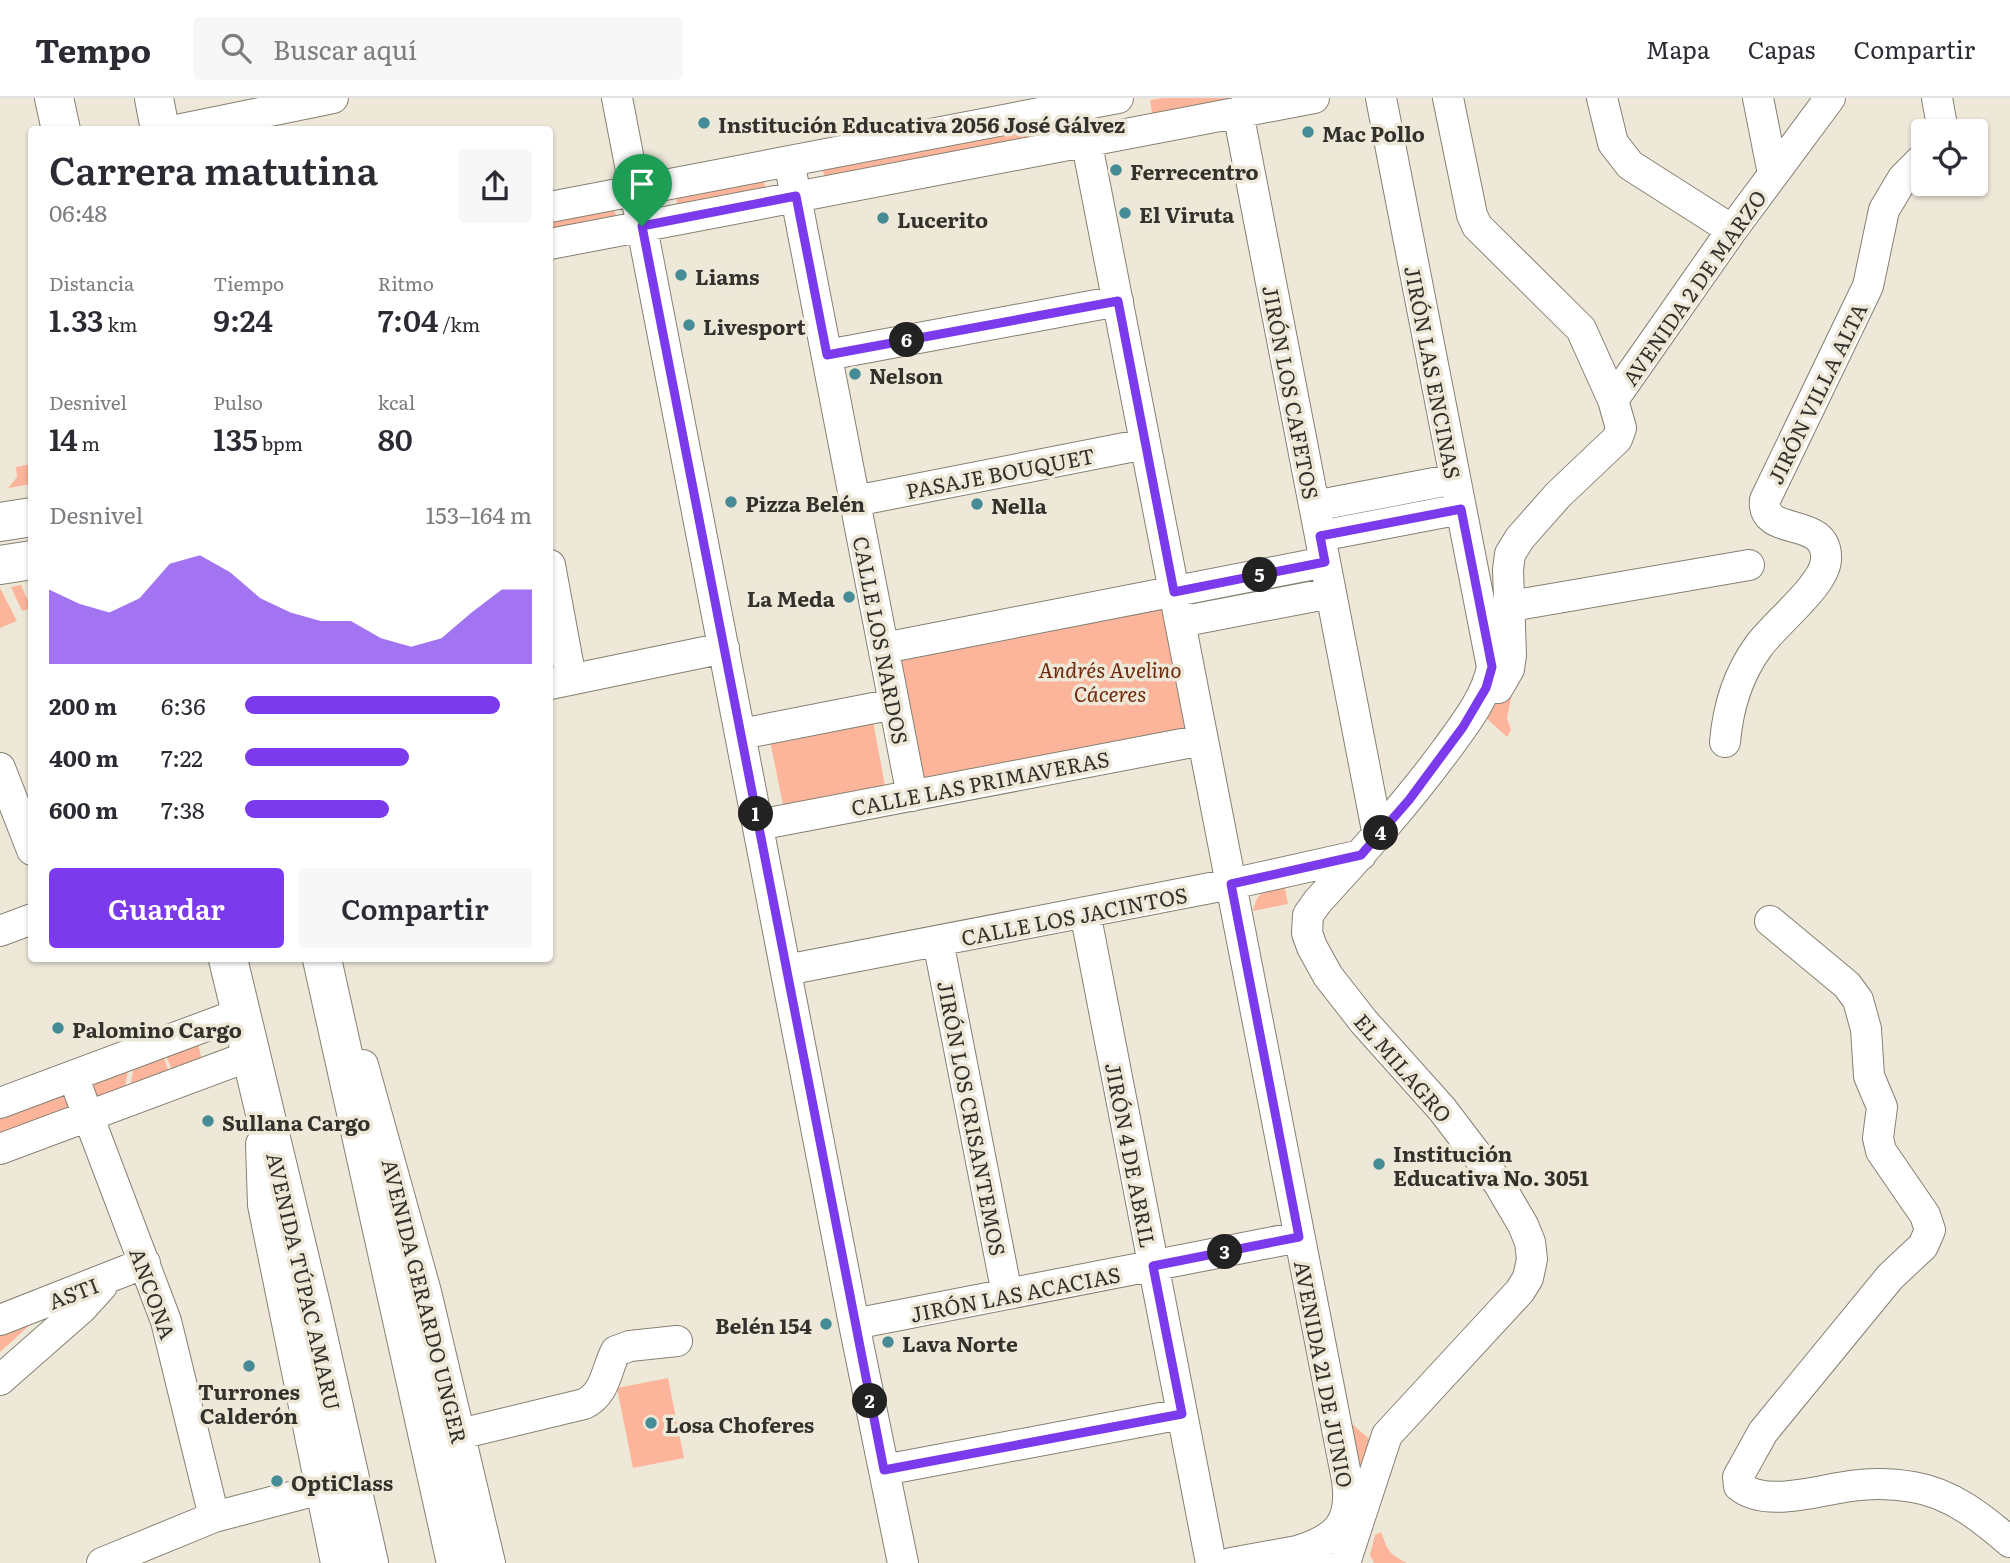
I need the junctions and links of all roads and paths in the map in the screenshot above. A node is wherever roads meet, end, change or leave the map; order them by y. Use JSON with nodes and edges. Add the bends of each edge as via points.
{"nodes":[{"id":1,"x":54,"y":98,"type":"edge"},
{"id":2,"x":154,"y":98,"type":"edge"},
{"id":3,"x":617,"y":98,"type":"edge"},
{"id":4,"x":1118,"y":98,"type":"edge"},
{"id":5,"x":1314,"y":98,"type":"edge"},
{"id":6,"x":1381,"y":98,"type":"edge"},
{"id":7,"x":1448,"y":98,"type":"edge"},
{"id":8,"x":1602,"y":98,"type":"edge"},
{"id":9,"x":1758,"y":98,"type":"edge"},
{"id":10,"x":1830,"y":98,"type":"edge"},
{"id":11,"x":1937,"y":98,"type":"edge"},
{"id":12,"x":321,"y":99,"type":"edge"},
{"id":13,"x":1079,"y":102,"type":"edge"},
{"id":14,"x":1238,"y":112,"type":"junction"},
{"id":15,"x":1941,"y":119,"type":"edge"},
{"id":16,"x":60,"y":126,"type":"edge"},
{"id":17,"x":159,"y":126,"type":"edge"},
{"id":18,"x":196,"y":126,"type":"edge"},
{"id":19,"x":1086,"y":140,"type":"junction"},
{"id":20,"x":789,"y":161,"type":"junction"},
{"id":21,"x":1911,"y":170,"type":"edge"},
{"id":22,"x":1773,"y":174,"type":"junction"},
{"id":23,"x":635,"y":191,"type":"junction"},
{"id":24,"x":796,"y":196,"type":"junction"},
{"id":25,"x":553,"y":206,"type":"edge"},
{"id":26,"x":642,"y":226,"type":"junction"},
{"id":27,"x":1732,"y":230,"type":"junction"},
{"id":28,"x":553,"y":243,"type":"edge"},
{"id":29,"x":1118,"y":301,"type":"junction"},
{"id":30,"x":827,"y":355,"type":"junction"},
{"id":31,"x":1613,"y":400,"type":"junction"},
{"id":32,"x":1145,"y":444,"type":"junction"},
{"id":33,"x":1455,"y":479,"type":"junction"},
{"id":34,"x":855,"y":501,"type":"junction"},
{"id":35,"x":1314,"y":506,"type":"junction"},
{"id":36,"x":1461,"y":509,"type":"junction"},
{"id":37,"x":28,"y":518,"type":"edge"},
{"id":38,"x":0,"y":522,"type":"edge"},
{"id":39,"x":1322,"y":549,"type":"junction"},
{"id":40,"x":28,"y":561,"type":"edge"},
{"id":41,"x":0,"y":565,"type":"edge"},
{"id":42,"x":1749,"y":565,"type":"dead end"},
{"id":43,"x":1174,"y":592,"type":"junction"},
{"id":44,"x":1331,"y":593,"type":"junction"},
{"id":45,"x":553,"y":600,"type":"edge"},
{"id":46,"x":1511,"y":606,"type":"junction"},
{"id":47,"x":1180,"y":622,"type":"junction"},
{"id":48,"x":724,"y":648,"type":"junction"},
{"id":49,"x":884,"y":648,"type":"junction"},
{"id":50,"x":560,"y":681,"type":"edge"},
{"id":51,"x":894,"y":705,"type":"junction"},
{"id":52,"x":1463,"y":727,"type":"junction"},
{"id":53,"x":741,"y":734,"type":"junction"},
{"id":54,"x":1203,"y":740,"type":"junction"},
{"id":55,"x":1725,"y":742,"type":"dead end"},
{"id":56,"x":0,"y":768,"type":"edge"},
{"id":57,"x":912,"y":796,"type":"junction"},
{"id":58,"x":758,"y":825,"type":"junction"},
{"id":59,"x":28,"y":840,"type":"edge"},
{"id":60,"x":1369,"y":846,"type":"junction"},
{"id":61,"x":1231,"y":884,"type":"junction"},
{"id":62,"x":1085,"y":912,"type":"junction"},
{"id":63,"x":28,"y":920,"type":"edge"},
{"id":64,"x":1770,"y":921,"type":"dead end"},
{"id":65,"x":0,"y":931,"type":"edge"},
{"id":66,"x":938,"y":941,"type":"junction"},
{"id":67,"x":229,"y":962,"type":"edge"},
{"id":68,"x":323,"y":962,"type":"edge"},
{"id":69,"x":334,"y":962,"type":"edge"},
{"id":70,"x":786,"y":970,"type":"junction"},
{"id":71,"x":241,"y":1013,"type":"junction"},
{"id":72,"x":255,"y":1068,"type":"junction"},
{"id":73,"x":73,"y":1076,"type":"junction"},
{"id":74,"x":0,"y":1103,"type":"edge"},
{"id":75,"x":88,"y":1115,"type":"junction"},
{"id":76,"x":0,"y":1149,"type":"edge"},
{"id":77,"x":1299,"y":1237,"type":"junction"},
{"id":78,"x":145,"y":1263,"type":"junction"},
{"id":79,"x":1153,"y":1266,"type":"junction"},
{"id":80,"x":106,"y":1280,"type":"junction"},
{"id":81,"x":1007,"y":1294,"type":"junction"},
{"id":82,"x":0,"y":1320,"type":"edge"},
{"id":83,"x":854,"y":1324,"type":"junction"},
{"id":84,"x":677,"y":1341,"type":"dead end"},
{"id":85,"x":0,"y":1380,"type":"edge"},
{"id":86,"x":1182,"y":1414,"type":"junction"},
{"id":87,"x":460,"y":1434,"type":"junction"},
{"id":88,"x":884,"y":1470,"type":"junction"},
{"id":89,"x":321,"y":1489,"type":"junction"},
{"id":90,"x":214,"y":1517,"type":"junction"},
{"id":91,"x":2010,"y":1542,"type":"edge"},
{"id":92,"x":1297,"y":1551,"type":"junction"},
{"id":93,"x":103,"y":1563,"type":"edge"},
{"id":94,"x":336,"y":1563,"type":"edge"},
{"id":95,"x":369,"y":1563,"type":"edge"},
{"id":96,"x":456,"y":1563,"type":"edge"},
{"id":97,"x":489,"y":1563,"type":"edge"},
{"id":98,"x":903,"y":1563,"type":"edge"},
{"id":99,"x":1211,"y":1563,"type":"edge"},
{"id":100,"x":1231,"y":1563,"type":"edge"},
{"id":101,"x":1335,"y":1563,"type":"edge"},
{"id":102,"x":1345,"y":1563,"type":"edge"}],
"edges":[{"from":1,"to":16,"type":"main road"},
{"from":2,"to":17,"type":"main road"},
{"from":3,"to":23,"type":"street"},
{"from":4,"to":13,"type":"street"},
{"from":5,"to":14,"type":"street"},
{"from":6,"to":33,"type":"street","name":"JIRÓN LAS ENCINAS"},
{"from":7,"to":31,"type":"street","via":[[1477,226],[1581,328]]},
{"from":8,"to":27,"type":"street","via":[[1614,142],[1630,165]]},
{"from":9,"to":22,"type":"street"},
{"from":10,"to":22,"type":"street","name":"AVENIDA 2 DE MARZO"},
{"from":11,"to":15,"type":"street"},
{"from":12,"to":18,"type":"street"},
{"from":13,"to":19,"type":"street","name":"AVENIDA 21 DE JUNIO"},
{"from":13,"to":20,"type":"street"},
{"from":14,"to":19,"type":"street"},
{"from":14,"to":35,"type":"street","name":"JIRÓN LOS CAFETOS"},
{"from":19,"to":24,"type":"street"},
{"from":19,"to":29,"type":"street","name":"AVENIDA 21 DE JUNIO"},
{"from":20,"to":23,"type":"street"},
{"from":20,"to":24,"type":"street","name":"CALLE LOS NARDOS"},
{"from":21,"to":55,"type":"street","name":"JIRÓN VILLA ALTA","via":[[1884,210],[1868,286],[1765,500],[1768,517],[1814,534],[1822,544],[1826,559],[1822,576],[1759,644],[1742,672],[1728,714]]},
{"from":22,"to":27,"type":"street","name":"AVENIDA 2 DE MARZO"},
{"from":23,"to":25,"type":"street"},
{"from":23,"to":26,"type":"street"},
{"from":24,"to":26,"type":"street"},
{"from":24,"to":30,"type":"street","name":"CALLE LOS NARDOS"},
{"from":26,"to":28,"type":"street"},
{"from":26,"to":48,"type":"street"},
{"from":27,"to":31,"type":"street","name":"AVENIDA 2 DE MARZO"},
{"from":29,"to":30,"type":"street"},
{"from":29,"to":32,"type":"street","name":"AVENIDA 21 DE JUNIO"},
{"from":30,"to":34,"type":"street","name":"CALLE LOS NARDOS"},
{"from":31,"to":46,"type":"street","name":"AVENIDA 2 DE MARZO","via":[[1621,422],[1617,439],[1558,495],[1510,554]]},
{"from":32,"to":34,"type":"street","name":"PASAJE BOUQUET"},
{"from":32,"to":43,"type":"street","name":"AVENIDA 21 DE JUNIO"},
{"from":33,"to":35,"type":"street"},
{"from":33,"to":36,"type":"street","name":"JIRÓN LAS ENCINAS"},
{"from":34,"to":49,"type":"street","name":"CALLE LOS NARDOS"},
{"from":35,"to":39,"type":"street","name":"JIRÓN LOS CAFETOS"},
{"from":36,"to":39,"type":"street"},
{"from":36,"to":52,"type":"street","name":"JIRÓN LAS ENCINAS","via":[[1492,667],[1486,688]]},
{"from":37,"to":38,"type":"main road"},
{"from":39,"to":43,"type":"street"},
{"from":39,"to":44,"type":"street","name":"JIRÓN LOS CAFETOS"},
{"from":40,"to":41,"type":"main road"},
{"from":42,"to":46,"type":"street"},
{"from":43,"to":47,"type":"street","name":"AVENIDA 21 DE JUNIO"},
{"from":43,"to":49,"type":"street"},
{"from":44,"to":47,"type":"street"},
{"from":44,"to":60,"type":"street","name":"JIRÓN LOS CAFETOS"},
{"from":45,"to":50,"type":"street"},
{"from":46,"to":52,"type":"street","name":"AVENIDA 2 DE MARZO","via":[[1509,669]]},
{"from":47,"to":54,"type":"street","name":"AVENIDA 21 DE JUNIO"},
{"from":48,"to":50,"type":"street"},
{"from":48,"to":53,"type":"street"},
{"from":49,"to":51,"type":"street","name":"CALLE LOS NARDOS"},
{"from":51,"to":53,"type":"street"},
{"from":51,"to":57,"type":"street","name":"CALLE LOS NARDOS"},
{"from":52,"to":60,"type":"street","name":"JIRÓN LAS ENCINAS"},
{"from":53,"to":58,"type":"street"},
{"from":54,"to":57,"type":"street","name":"CALLE LAS PRIMAVERAS"},
{"from":54,"to":61,"type":"street","name":"AVENIDA 21 DE JUNIO"},
{"from":56,"to":59,"type":"street"},
{"from":57,"to":58,"type":"street","name":"CALLE LAS PRIMAVERAS"},
{"from":58,"to":70,"type":"street"},
{"from":60,"to":61,"type":"street","name":"CALLE LOS JACINTOS"},
{"from":60,"to":102,"type":"street","name":"EL MILAGRO","via":[[1308,915],[1312,947],[1343,996],[1442,1109],[1499,1184],[1527,1234],[1532,1259],[1520,1291],[1387,1435]]},
{"from":61,"to":62,"type":"street","name":"CALLE LOS JACINTOS"},
{"from":61,"to":77,"type":"street","name":"AVENIDA 21 DE JUNIO"},
{"from":62,"to":66,"type":"street","name":"CALLE LOS JACINTOS"},
{"from":62,"to":79,"type":"street","name":"JIRÓN 4 DE ABRIL"},
{"from":63,"to":65,"type":"street"},
{"from":64,"to":91,"type":"street","via":[[1847,985],[1858,1000],[1866,1030],[1869,1076],[1882,1107],[1881,1151],[1925,1214],[1930,1230],[1923,1246],[1895,1272],[1785,1402],[1738,1477],[1739,1486],[1748,1492],[1779,1496],[1860,1485],[1915,1487],[1969,1509]]},
{"from":66,"to":70,"type":"street","name":"CALLE LOS JACINTOS"},
{"from":66,"to":81,"type":"street","name":"JIRÓN LOS CRISANTEMOS"},
{"from":67,"to":71,"type":"main road","name":"AVENIDA TÚPAC AMARU"},
{"from":68,"to":96,"type":"main road"},
{"from":69,"to":87,"type":"street","name":"AVENIDA GERARDO UNGER","via":[[401,1196]]},
{"from":70,"to":83,"type":"street"},
{"from":71,"to":72,"type":"main road","name":"AVENIDA TÚPAC AMARU"},
{"from":71,"to":73,"type":"street"},
{"from":72,"to":75,"type":"street"},
{"from":72,"to":89,"type":"street","via":[[263,1205]]},
{"from":72,"to":95,"type":"main road","name":"AVENIDA TÚPAC AMARU"},
{"from":73,"to":74,"type":"street"},
{"from":73,"to":75,"type":"street","name":"ANCONA"},
{"from":75,"to":76,"type":"street"},
{"from":75,"to":78,"type":"street","name":"ANCONA"},
{"from":77,"to":79,"type":"street","name":"JIRÓN LAS ACACIAS"},
{"from":77,"to":92,"type":"street","name":"AVENIDA 21 DE JUNIO","via":[[1349,1495],[1347,1516],[1336,1532]]},
{"from":78,"to":80,"type":"street","name":"ASTI"},
{"from":78,"to":90,"type":"street","name":"ANCONA","via":[[172,1341]]},
{"from":79,"to":81,"type":"street","name":"JIRÓN LAS ACACIAS"},
{"from":79,"to":86,"type":"street","name":"JIRÓN 4 DE ABRIL"},
{"from":80,"to":82,"type":"street","name":"ASTI"},
{"from":80,"to":85,"type":"street","via":[[89,1301]]},
{"from":81,"to":83,"type":"street","name":"JIRÓN LAS ACACIAS"},
{"from":83,"to":88,"type":"street"},
{"from":84,"to":87,"type":"street","via":[[617,1351],[601,1388],[584,1404]]},
{"from":86,"to":88,"type":"street"},
{"from":86,"to":99,"type":"street","name":"JIRÓN 4 DE ABRIL"},
{"from":87,"to":97,"type":"street","name":"AVENIDA GERARDO UNGER"},
{"from":88,"to":98,"type":"street"},
{"from":89,"to":90,"type":"street"},
{"from":89,"to":94,"type":"street"},
{"from":90,"to":93,"type":"street"},
{"from":92,"to":100,"type":"street"},
{"from":92,"to":101,"type":"street"}]}
